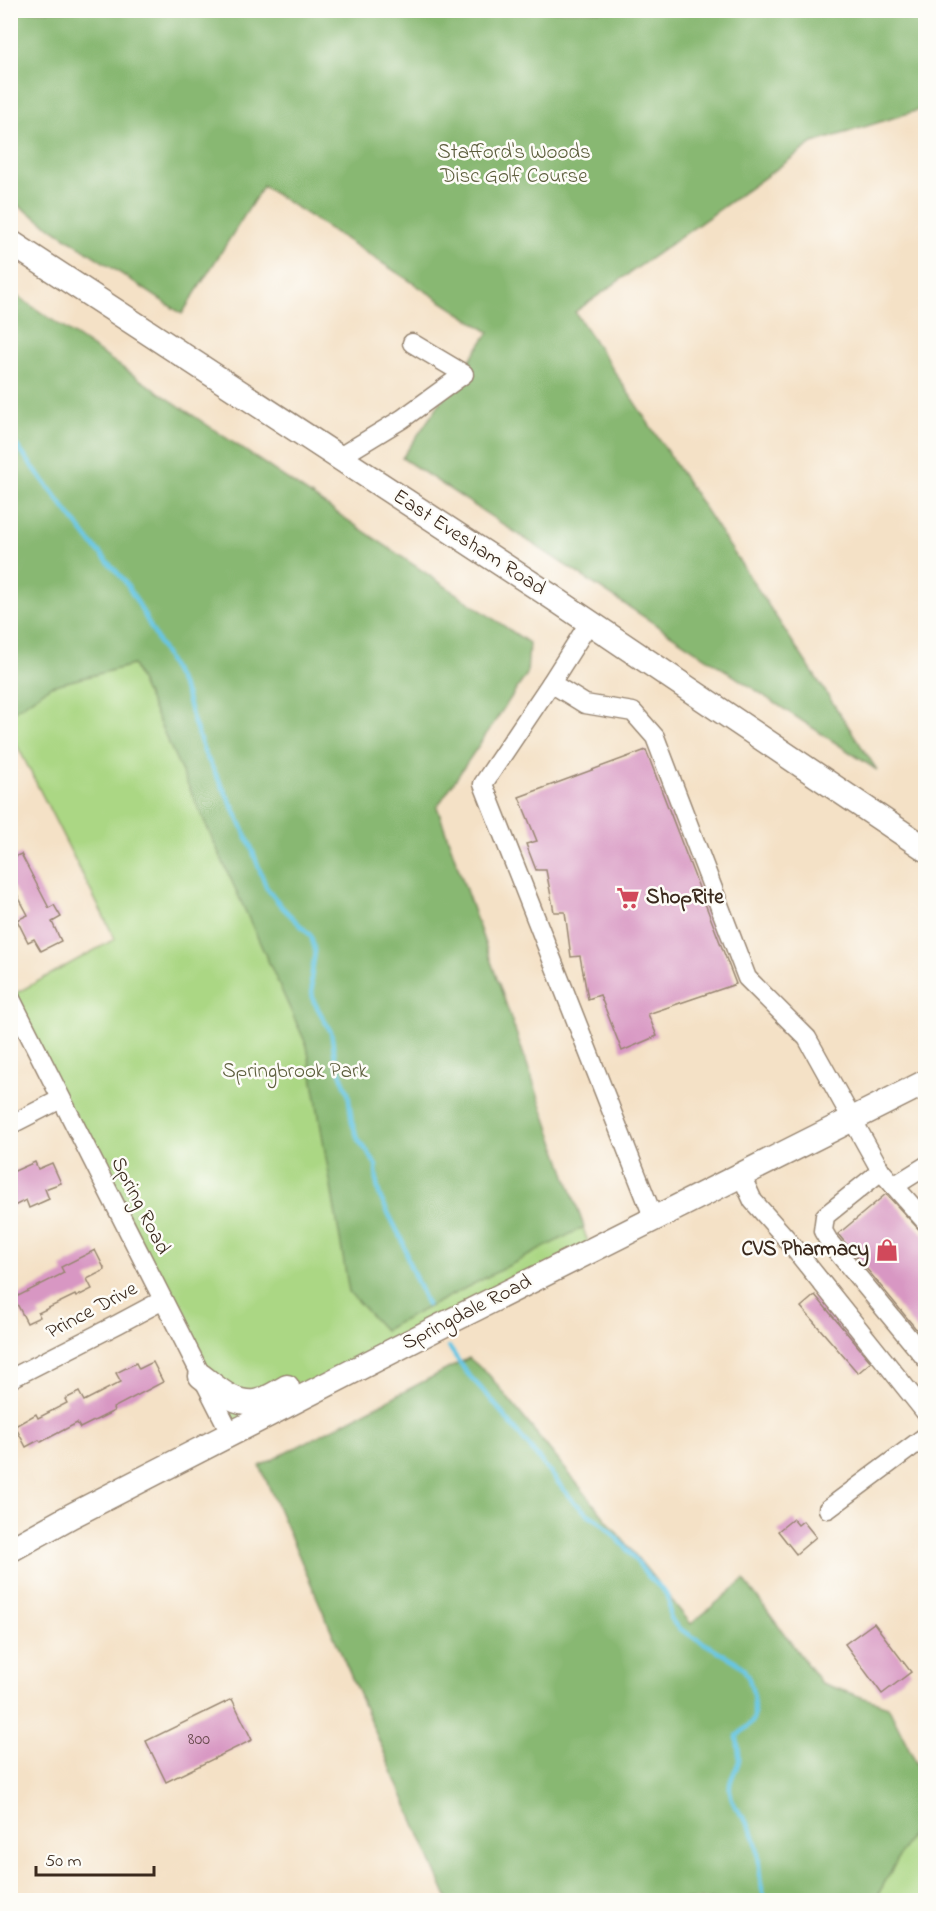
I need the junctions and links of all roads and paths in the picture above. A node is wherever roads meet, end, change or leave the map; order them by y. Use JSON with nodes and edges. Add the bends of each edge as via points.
{"nodes":[{"id":1,"x":10,"y":242,"type":"edge"},
{"id":2,"x":412,"y":343,"type":"dead end"},
{"id":3,"x":338,"y":458,"type":"junction"},
{"id":4,"x":589,"y":623,"type":"junction"},
{"id":5,"x":551,"y":683,"type":"junction"},
{"id":6,"x":926,"y":849,"type":"edge"},
{"id":7,"x":10,"y":998,"type":"edge"},
{"id":8,"x":926,"y":1082,"type":"edge"},
{"id":9,"x":61,"y":1099,"type":"junction"},
{"id":10,"x":852,"y":1119,"type":"junction"},
{"id":11,"x":10,"y":1125,"type":"edge"},
{"id":12,"x":926,"y":1166,"type":"edge"},
{"id":13,"x":881,"y":1171,"type":"junction"},
{"id":14,"x":741,"y":1175,"type":"junction"},
{"id":15,"x":894,"y":1186,"type":"junction"},
{"id":16,"x":654,"y":1219,"type":"junction"},
{"id":17,"x":926,"y":1222,"type":"edge"},
{"id":18,"x":163,"y":1300,"type":"junction"},
{"id":19,"x":395,"y":1350,"type":"junction"},
{"id":20,"x":926,"y":1359,"type":"edge"},
{"id":21,"x":201,"y":1376,"type":"junction"},
{"id":22,"x":10,"y":1379,"type":"edge"},
{"id":23,"x":926,"y":1413,"type":"edge"},
{"id":24,"x":231,"y":1434,"type":"junction"},
{"id":25,"x":926,"y":1436,"type":"edge"},
{"id":26,"x":828,"y":1509,"type":"dead end"},
{"id":27,"x":10,"y":1550,"type":"edge"}],
"edges":[{"from":1,"to":3,"type":"main road","name":"East Evesham Road"},
{"from":2,"to":3,"type":"street","via":[[464,375]]},
{"from":3,"to":4,"type":"main road","name":"East Evesham Road"},
{"from":4,"to":5,"type":"street"},
{"from":4,"to":6,"type":"main road","name":"East Evesham Road"},
{"from":5,"to":10,"type":"street","via":[[585,704],[633,712],[655,737],[747,978],[807,1038]]},
{"from":5,"to":16,"type":"street","via":[[483,784]]},
{"from":7,"to":9,"type":"street","name":"Spring Road"},
{"from":8,"to":10,"type":"main road","name":"Springdale Road"},
{"from":9,"to":11,"type":"street"},
{"from":9,"to":18,"type":"street","name":"Spring Road"},
{"from":10,"to":13,"type":"street"},
{"from":10,"to":14,"type":"main road","name":"Springdale Road"},
{"from":12,"to":15,"type":"street"},
{"from":13,"to":15,"type":"street"},
{"from":13,"to":20,"type":"street","via":[[825,1216],[823,1231]]},
{"from":14,"to":16,"type":"main road","name":"Springdale Road"},
{"from":14,"to":23,"type":"street","via":[[753,1201]]},
{"from":15,"to":17,"type":"street"},
{"from":16,"to":19,"type":"main road","name":"Springdale Road"},
{"from":18,"to":21,"type":"street","name":"Spring Road"},
{"from":18,"to":22,"type":"street","name":"Prince Drive"},
{"from":19,"to":21,"type":"main road","via":[[363,1349],[258,1401],[241,1402],[226,1396]]},
{"from":19,"to":24,"type":"main road","name":"Springdale Road"},
{"from":21,"to":24,"type":"street","name":"Spring Road"},
{"from":24,"to":27,"type":"main road","name":"Springdale Road"},
{"from":25,"to":26,"type":"street"}]}
